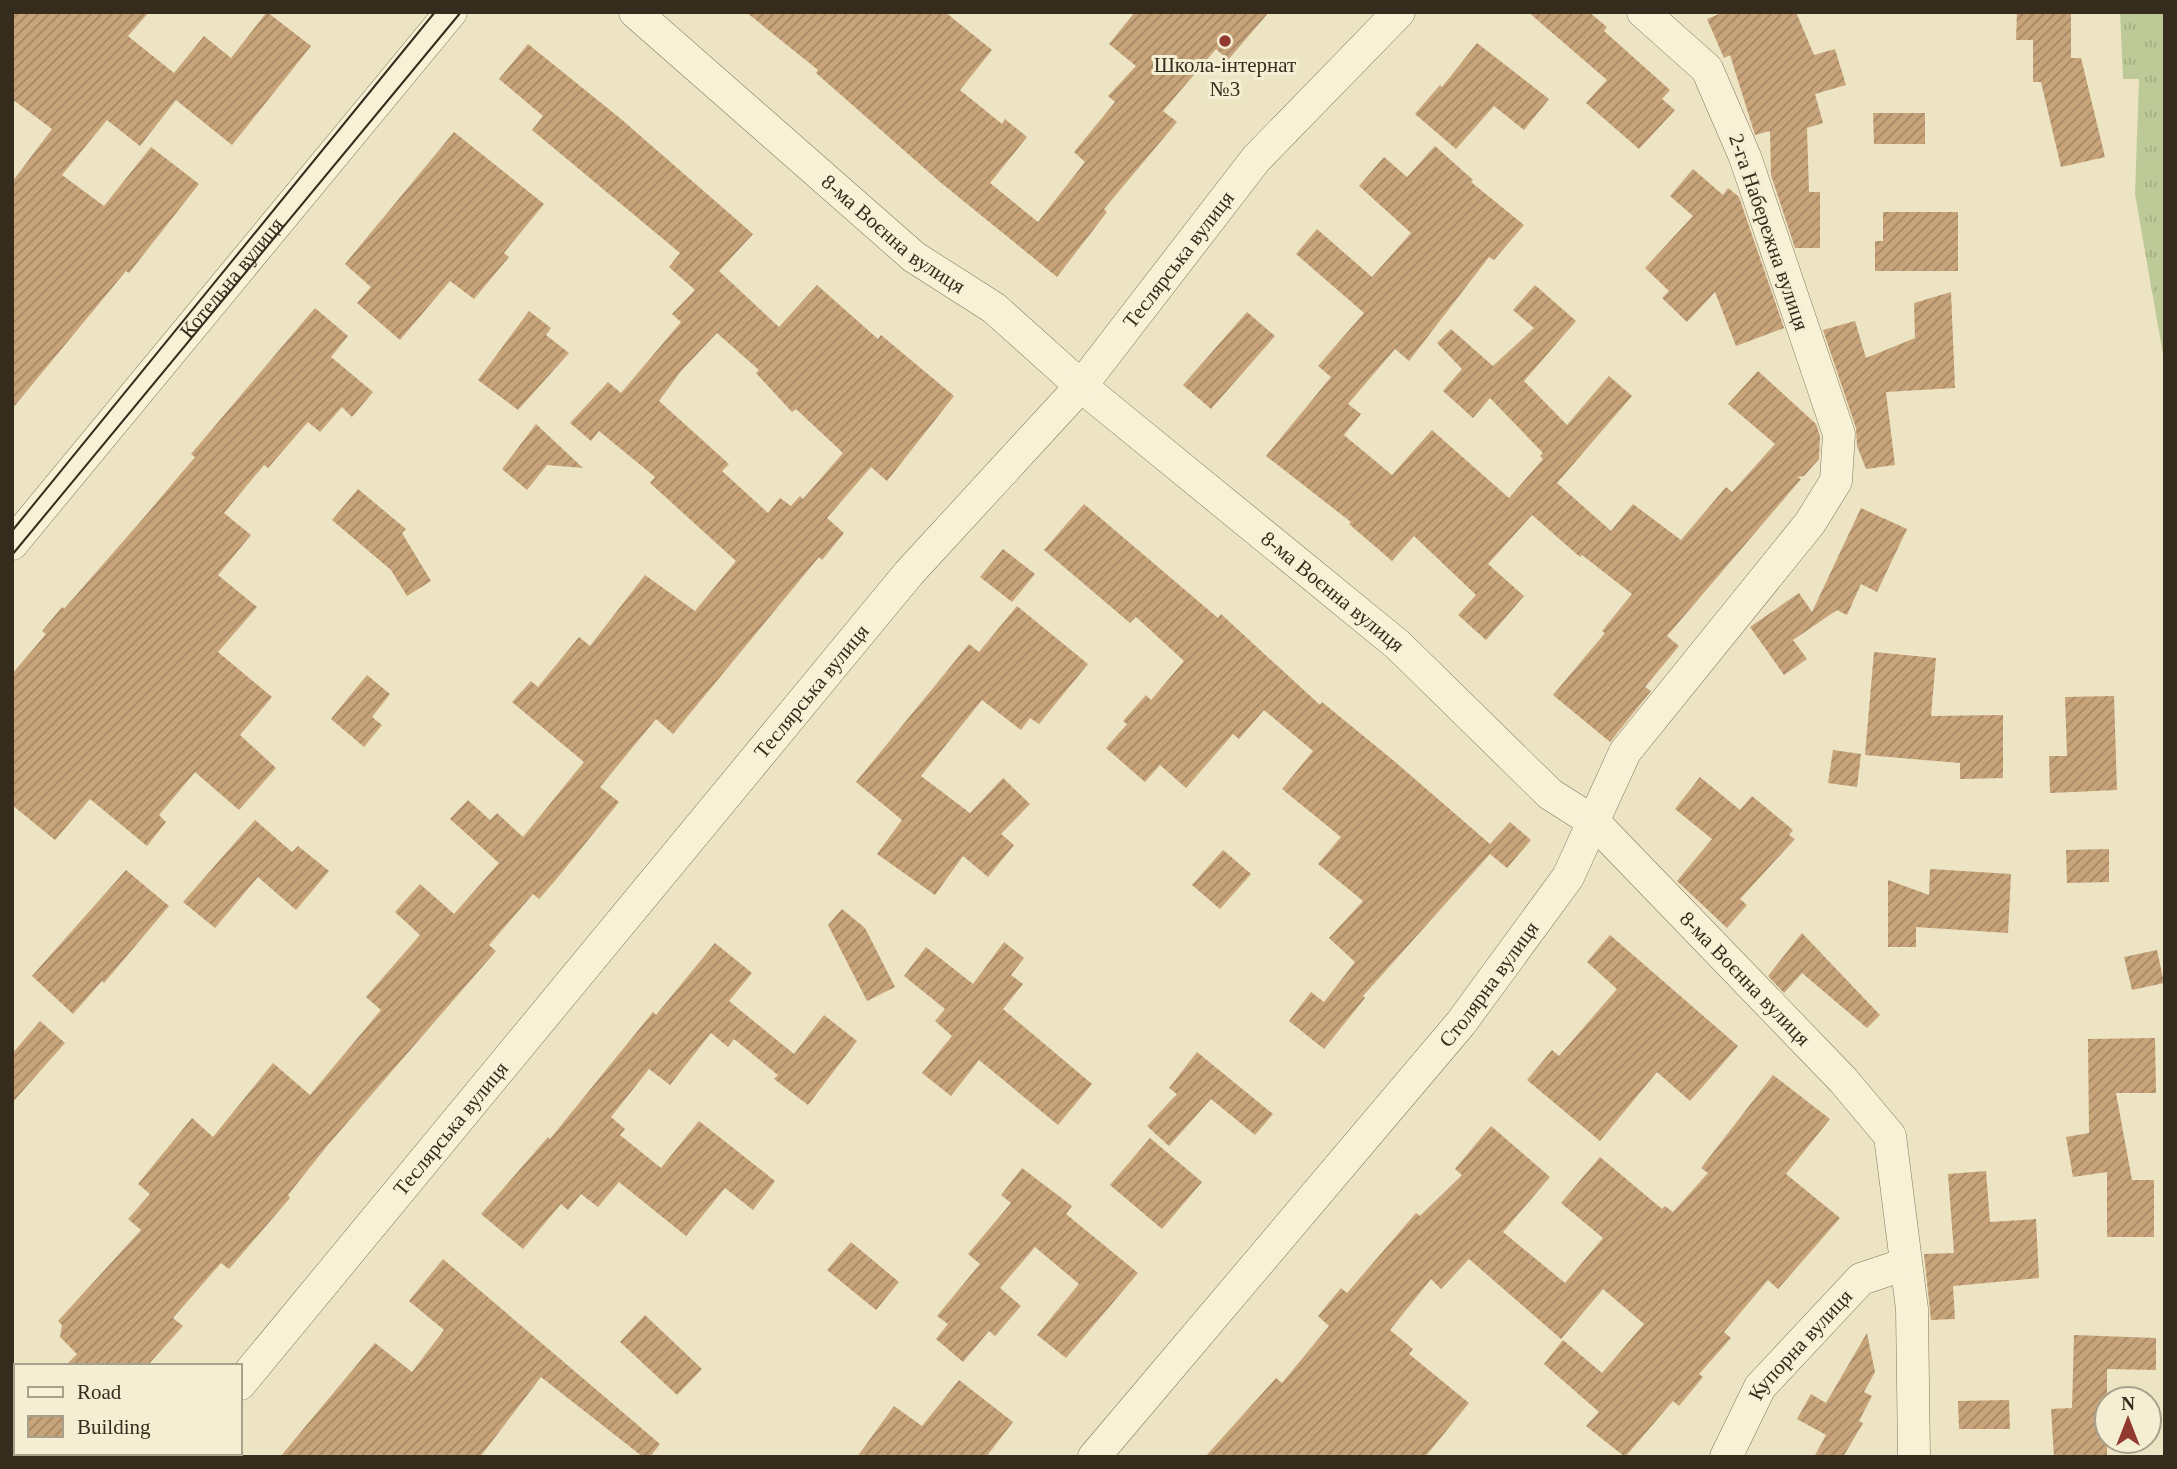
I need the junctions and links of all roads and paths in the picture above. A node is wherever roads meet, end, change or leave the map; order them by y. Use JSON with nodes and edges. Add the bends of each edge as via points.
{"nodes":[{"id":1,"x":451,"y":12,"type":"edge"},
{"id":2,"x":635,"y":12,"type":"edge"},
{"id":3,"x":1399,"y":12,"type":"edge"},
{"id":4,"x":1643,"y":12,"type":"edge"},
{"id":5,"x":1081,"y":386,"type":"junction"},
{"id":6,"x":1836,"y":481,"type":"joint"},
{"id":7,"x":12,"y":544,"type":"edge"},
{"id":8,"x":1594,"y":822,"type":"junction"},
{"id":9,"x":1906,"y":1264,"type":"junction"},
{"id":10,"x":242,"y":1382,"type":"edge"},
{"id":11,"x":1094,"y":1457,"type":"edge"},
{"id":12,"x":1726,"y":1457,"type":"edge"},
{"id":13,"x":1914,"y":1457,"type":"edge"}],
"edges":[{"from":1,"to":7,"type":"street","name":"Котельна вулиця"},
{"from":2,"to":5,"type":"street","name":"8-ма Воєнна вулиця","via":[[914,257],[994,308]]},
{"from":3,"to":5,"type":"street","name":"Теслярська вулиця","via":[[1256,159]]},
{"from":4,"to":6,"type":"street","name":"2-га Набережна вулиця","via":[[1707,69],[1745,156],[1839,434]]},
{"from":5,"to":8,"type":"street","name":"8-ма Воєнна вулиця","via":[[1398,645],[1550,794]]},
{"from":5,"to":10,"type":"street","name":"Теслярська вулиця","via":[[909,573]]},
{"from":6,"to":8,"type":"street","name":"Столярна вулиця","via":[[1810,523],[1625,752]]},
{"from":8,"to":9,"type":"street","name":"8-ма Воєнна вулиця","via":[[1843,1080],[1890,1136]]},
{"from":8,"to":11,"type":"street","name":"Столярна вулиця","via":[[1568,877],[1461,1023]]},
{"from":9,"to":12,"type":"street","name":"Купорна вулиця","via":[[1861,1279],[1760,1387]]},
{"from":9,"to":13,"type":"street","via":[[1912,1309]]}]}
